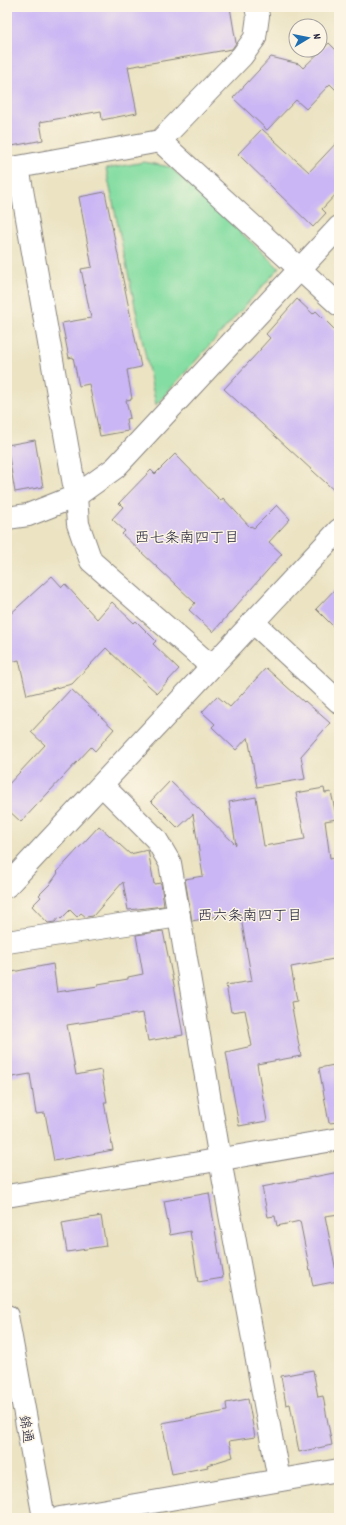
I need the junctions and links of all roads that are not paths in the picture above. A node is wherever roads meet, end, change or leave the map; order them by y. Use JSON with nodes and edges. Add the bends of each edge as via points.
{"nodes":[{"id":1,"x":256,"y":7,"type":"edge"},
{"id":2,"x":160,"y":141,"type":"junction"},
{"id":3,"x":12,"y":168,"type":"edge"},
{"id":4,"x":339,"y":228,"type":"edge"},
{"id":5,"x":299,"y":269,"type":"junction"},
{"id":6,"x":339,"y":305,"type":"edge"},
{"id":7,"x":76,"y":496,"type":"junction"},
{"id":8,"x":7,"y":518,"type":"edge"},
{"id":9,"x":339,"y":530,"type":"edge"},
{"id":10,"x":253,"y":622,"type":"junction"},
{"id":11,"x":211,"y":666,"type":"junction"},
{"id":12,"x":339,"y":702,"type":"edge"},
{"id":13,"x":102,"y":785,"type":"junction"},
{"id":14,"x":7,"y":886,"type":"edge"},
{"id":15,"x":179,"y":916,"type":"junction"},
{"id":16,"x":7,"y":942,"type":"edge"},
{"id":17,"x":339,"y":1139,"type":"edge"},
{"id":18,"x":220,"y":1160,"type":"junction"},
{"id":19,"x":7,"y":1196,"type":"edge"},
{"id":20,"x":7,"y":1316,"type":"edge"},
{"id":21,"x":339,"y":1470,"type":"edge"},
{"id":22,"x":279,"y":1480,"type":"junction"},
{"id":23,"x":44,"y":1518,"type":"edge"},
{"id":24,"x":60,"y":1518,"type":"edge"}],
"edges":[{"from":1,"to":2,"type":"street","via":[[258,16],[255,38],[242,56]]},
{"from":2,"to":3,"type":"street"},
{"from":2,"to":5,"type":"street"},
{"from":3,"to":7,"type":"street"},
{"from":4,"to":5,"type":"street"},
{"from":5,"to":6,"type":"street"},
{"from":5,"to":7,"type":"street","via":[[115,468]]},
{"from":7,"to":8,"type":"street","via":[[28,515]]},
{"from":7,"to":11,"type":"street","via":[[78,524],[91,561]]},
{"from":9,"to":10,"type":"street"},
{"from":10,"to":11,"type":"street"},
{"from":10,"to":12,"type":"street"},
{"from":11,"to":13,"type":"street"},
{"from":13,"to":14,"type":"street"},
{"from":13,"to":15,"type":"street","via":[[156,840],[170,863]]},
{"from":15,"to":16,"type":"street"},
{"from":15,"to":18,"type":"street"},
{"from":17,"to":18,"type":"street"},
{"from":18,"to":19,"type":"street"},
{"from":18,"to":22,"type":"street"},
{"from":20,"to":23,"type":"street","name":"錦通"},
{"from":21,"to":22,"type":"street"},
{"from":22,"to":24,"type":"street"}]}
